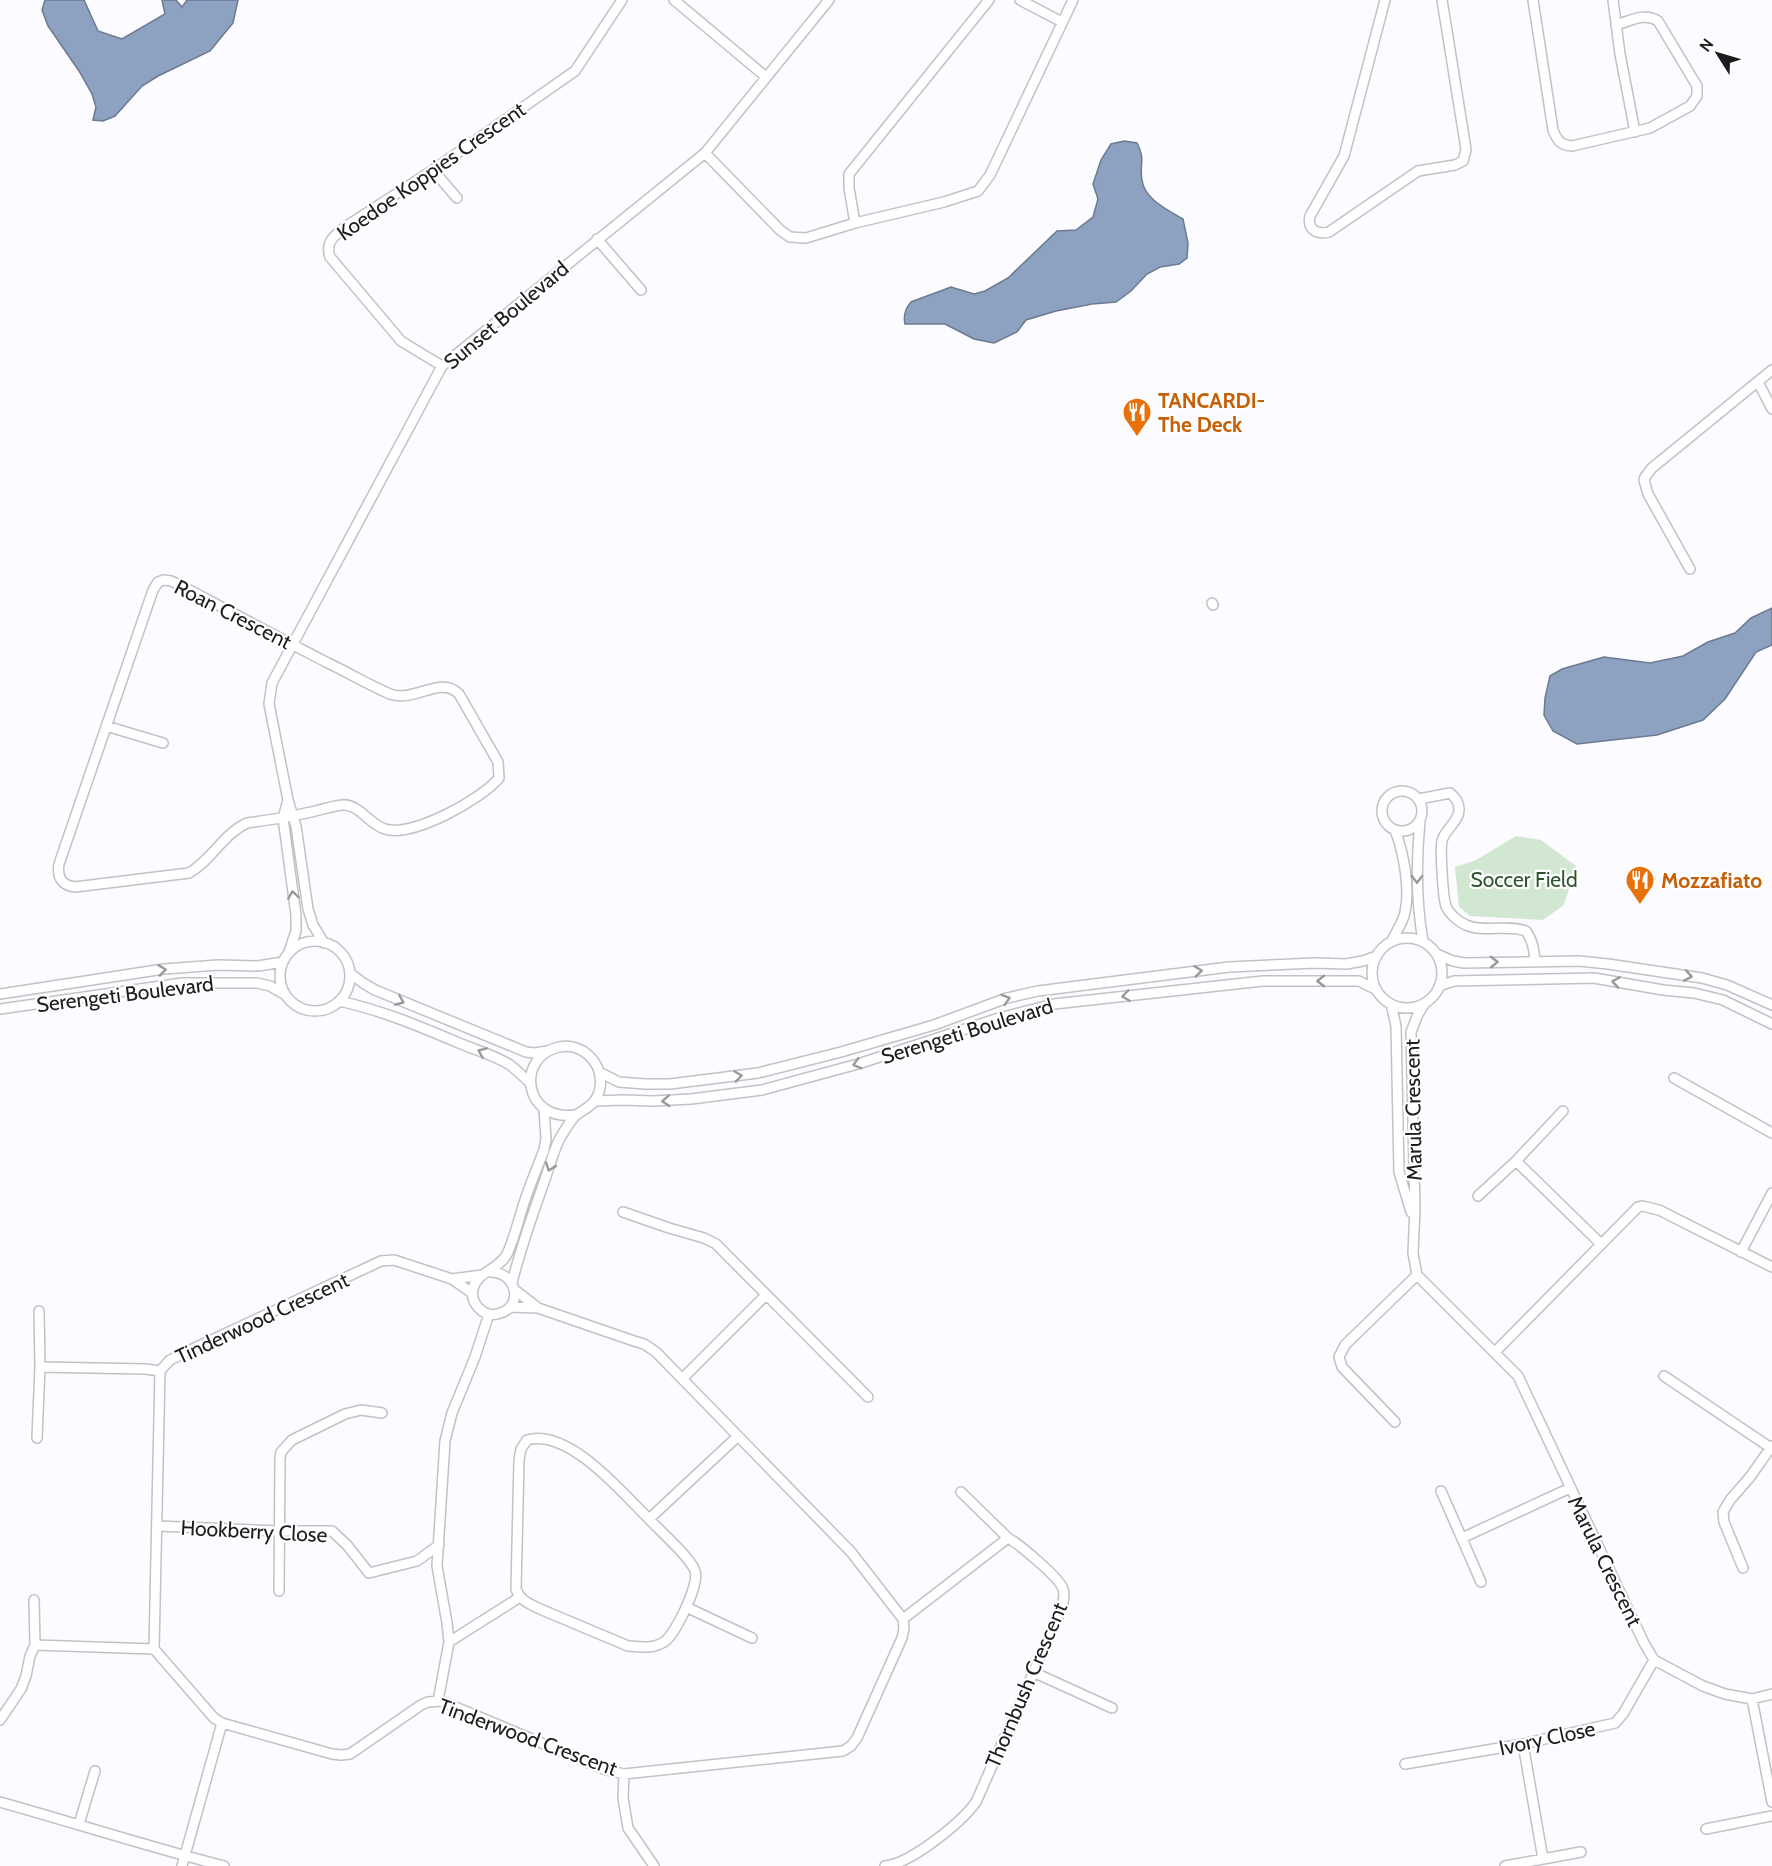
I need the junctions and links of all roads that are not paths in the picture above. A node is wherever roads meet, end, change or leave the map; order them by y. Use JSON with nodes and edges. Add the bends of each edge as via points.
{"nodes":[{"id":1,"x":622,"y":0,"type":"edge"},
{"id":2,"x":674,"y":0,"type":"edge"},
{"id":3,"x":828,"y":0,"type":"edge"},
{"id":4,"x":989,"y":0,"type":"edge"},
{"id":5,"x":1020,"y":0,"type":"edge"},
{"id":6,"x":1074,"y":0,"type":"edge"},
{"id":7,"x":1385,"y":0,"type":"edge"},
{"id":8,"x":1442,"y":0,"type":"edge"},
{"id":9,"x":1533,"y":0,"type":"edge"},
{"id":10,"x":1613,"y":0,"type":"edge"},
{"id":11,"x":1062,"y":22,"type":"junction"},
{"id":12,"x":1616,"y":25,"type":"junction"},
{"id":13,"x":766,"y":77,"type":"junction"},
{"id":14,"x":1635,"y":132,"type":"junction"},
{"id":15,"x":705,"y":153,"type":"junction"},
{"id":16,"x":432,"y":170,"type":"junction"},
{"id":17,"x":457,"y":198,"type":"dead end"},
{"id":18,"x":855,"y":223,"type":"junction"},
{"id":19,"x":597,"y":239,"type":"junction"},
{"id":20,"x":641,"y":290,"type":"dead end"},
{"id":21,"x":442,"y":366,"type":"junction"},
{"id":22,"x":1772,"y":370,"type":"edge"},
{"id":23,"x":1758,"y":382,"type":"junction"},
{"id":24,"x":1772,"y":409,"type":"edge"},
{"id":25,"x":1690,"y":569,"type":"dead end"},
{"id":26,"x":293,"y":645,"type":"junction"},
{"id":27,"x":106,"y":726,"type":"junction"},
{"id":28,"x":163,"y":742,"type":"dead end"},
{"id":29,"x":1419,"y":799,"type":"junction"},
{"id":30,"x":288,"y":800,"type":"junction"},
{"id":31,"x":294,"y":816,"type":"junction"},
{"id":32,"x":283,"y":818,"type":"junction"},
{"id":33,"x":1420,"y":821,"type":"junction"},
{"id":34,"x":1395,"y":830,"type":"junction"},
{"id":35,"x":302,"y":863,"type":"junction"},
{"id":36,"x":290,"y":865,"type":"junction"},
{"id":37,"x":1423,"y":941,"type":"junction"},
{"id":38,"x":1391,"y":942,"type":"junction"},
{"id":39,"x":324,"y":943,"type":"junction"},
{"id":40,"x":289,"y":952,"type":"junction"},
{"id":41,"x":1437,"y":954,"type":"junction"},
{"id":42,"x":1377,"y":956,"type":"junction"},
{"id":43,"x":283,"y":962,"type":"junction"},
{"id":44,"x":1535,"y":962,"type":"junction"},
{"id":45,"x":350,"y":972,"type":"junction"},
{"id":46,"x":1439,"y":986,"type":"junction"},
{"id":47,"x":1377,"y":990,"type":"junction"},
{"id":48,"x":0,"y":994,"type":"edge"},
{"id":49,"x":284,"y":994,"type":"junction"},
{"id":50,"x":339,"y":1001,"type":"junction"},
{"id":51,"x":1425,"y":1003,"type":"junction"},
{"id":52,"x":1391,"y":1004,"type":"junction"},
{"id":53,"x":1772,"y":1005,"type":"edge"},
{"id":54,"x":0,"y":1010,"type":"edge"},
{"id":55,"x":1772,"y":1024,"type":"edge"},
{"id":56,"x":549,"y":1051,"type":"junction"},
{"id":57,"x":599,"y":1072,"type":"junction"},
{"id":58,"x":1674,"y":1078,"type":"dead end"},
{"id":59,"x":531,"y":1084,"type":"junction"},
{"id":60,"x":595,"y":1101,"type":"junction"},
{"id":61,"x":544,"y":1109,"type":"junction"},
{"id":62,"x":1563,"y":1111,"type":"dead end"},
{"id":63,"x":576,"y":1115,"type":"junction"},
{"id":64,"x":1398,"y":1122,"type":"junction"},
{"id":65,"x":1413,"y":1122,"type":"junction"},
{"id":66,"x":1772,"y":1133,"type":"edge"},
{"id":67,"x":1398,"y":1158,"type":"junction"},
{"id":68,"x":1414,"y":1158,"type":"junction"},
{"id":69,"x":1516,"y":1161,"type":"junction"},
{"id":70,"x":1772,"y":1193,"type":"edge"},
{"id":71,"x":1478,"y":1196,"type":"dead end"},
{"id":72,"x":523,"y":1207,"type":"junction"},
{"id":73,"x":534,"y":1211,"type":"junction"},
{"id":74,"x":623,"y":1212,"type":"dead end"},
{"id":75,"x":1414,"y":1220,"type":"junction"},
{"id":76,"x":1600,"y":1244,"type":"junction"},
{"id":77,"x":1741,"y":1252,"type":"junction"},
{"id":78,"x":1772,"y":1267,"type":"edge"},
{"id":79,"x":485,"y":1274,"type":"junction"},
{"id":80,"x":1417,"y":1275,"type":"junction"},
{"id":81,"x":452,"y":1279,"type":"junction"},
{"id":82,"x":513,"y":1286,"type":"junction"},
{"id":83,"x":472,"y":1293,"type":"junction"},
{"id":84,"x":766,"y":1295,"type":"junction"},
{"id":85,"x":510,"y":1307,"type":"junction"},
{"id":86,"x":538,"y":1308,"type":"junction"},
{"id":87,"x":39,"y":1311,"type":"dead end"},
{"id":88,"x":489,"y":1314,"type":"junction"},
{"id":89,"x":1495,"y":1352,"type":"junction"},
{"id":90,"x":40,"y":1368,"type":"junction"},
{"id":91,"x":160,"y":1371,"type":"junction"},
{"id":92,"x":1664,"y":1376,"type":"dead end"},
{"id":93,"x":682,"y":1379,"type":"junction"},
{"id":94,"x":868,"y":1397,"type":"dead end"},
{"id":95,"x":382,"y":1413,"type":"dead end"},
{"id":96,"x":1395,"y":1422,"type":"dead end"},
{"id":97,"x":737,"y":1437,"type":"junction"},
{"id":98,"x":37,"y":1438,"type":"dead end"},
{"id":99,"x":1771,"y":1447,"type":"edge"},
{"id":100,"x":1570,"y":1488,"type":"junction"},
{"id":101,"x":1441,"y":1491,"type":"dead end"},
{"id":102,"x":961,"y":1492,"type":"dead end"},
{"id":103,"x":649,"y":1519,"type":"junction"},
{"id":104,"x":157,"y":1526,"type":"junction"},
{"id":105,"x":280,"y":1531,"type":"junction"},
{"id":106,"x":1008,"y":1538,"type":"junction"},
{"id":107,"x":1462,"y":1538,"type":"junction"},
{"id":108,"x":439,"y":1545,"type":"junction"},
{"id":109,"x":417,"y":1561,"type":"junction"},
{"id":110,"x":438,"y":1566,"type":"junction"},
{"id":111,"x":1743,"y":1568,"type":"dead end"},
{"id":112,"x":1481,"y":1582,"type":"dead end"},
{"id":113,"x":279,"y":1591,"type":"dead end"},
{"id":114,"x":520,"y":1598,"type":"junction"},
{"id":115,"x":34,"y":1600,"type":"dead end"},
{"id":116,"x":686,"y":1607,"type":"junction"},
{"id":117,"x":903,"y":1619,"type":"junction"},
{"id":118,"x":752,"y":1638,"type":"dead end"},
{"id":119,"x":449,"y":1642,"type":"junction"},
{"id":120,"x":35,"y":1645,"type":"junction"},
{"id":121,"x":154,"y":1649,"type":"junction"},
{"id":122,"x":1654,"y":1660,"type":"junction"},
{"id":123,"x":1033,"y":1672,"type":"junction"},
{"id":124,"x":1772,"y":1694,"type":"edge"},
{"id":125,"x":1752,"y":1700,"type":"junction"},
{"id":126,"x":438,"y":1701,"type":"junction"},
{"id":127,"x":1112,"y":1708,"type":"dead end"},
{"id":128,"x":0,"y":1720,"type":"edge"},
{"id":129,"x":222,"y":1723,"type":"junction"},
{"id":130,"x":1523,"y":1744,"type":"junction"},
{"id":131,"x":1406,"y":1764,"type":"dead end"},
{"id":132,"x":95,"y":1771,"type":"dead end"},
{"id":133,"x":624,"y":1774,"type":"junction"},
{"id":134,"x":0,"y":1802,"type":"edge"},
{"id":135,"x":1772,"y":1802,"type":"edge"},
{"id":136,"x":1772,"y":1816,"type":"edge"},
{"id":137,"x":79,"y":1824,"type":"junction"},
{"id":138,"x":1706,"y":1829,"type":"dead end"},
{"id":139,"x":1581,"y":1852,"type":"dead end"},
{"id":140,"x":1543,"y":1859,"type":"junction"},
{"id":141,"x":183,"y":1861,"type":"edge"},
{"id":142,"x":224,"y":1866,"type":"edge"},
{"id":143,"x":654,"y":1866,"type":"edge"},
{"id":144,"x":885,"y":1866,"type":"edge"},
{"id":145,"x":1505,"y":1866,"type":"edge"}],
"edges":[{"from":1,"to":16,"type":"street","name":"Koedoe Koppies Crescent","via":[[575,71]]},
{"from":2,"to":13,"type":"street"},
{"from":3,"to":13,"type":"street","name":"Sunset Boulevard"},
{"from":4,"to":18,"type":"street","via":[[849,174]]},
{"from":5,"to":11,"type":"street"},
{"from":6,"to":11,"type":"street"},
{"from":7,"to":8,"type":"street","via":[[1344,156],[1310,216],[1311,228],[1322,234],[1418,171],[1463,161],[1465,142]]},
{"from":9,"to":14,"type":"street","via":[[1553,130],[1560,143],[1572,146]]},
{"from":10,"to":12,"type":"street"},
{"from":11,"to":18,"type":"street","via":[[990,175],[978,191]]},
{"from":12,"to":14,"type":"street"},
{"from":12,"to":14,"type":"street","via":[[1642,17],[1658,21],[1698,90],[1690,106]]},
{"from":13,"to":15,"type":"street","name":"Sunset Boulevard"},
{"from":15,"to":18,"type":"street","via":[[790,237],[806,237]]},
{"from":15,"to":19,"type":"street","name":"Sunset Boulevard"},
{"from":16,"to":17,"type":"street"},
{"from":16,"to":21,"type":"street","name":"Koedoe Koppies Crescent","via":[[345,227],[333,236],[328,247],[330,256],[401,341]]},
{"from":19,"to":20,"type":"street"},
{"from":19,"to":21,"type":"street","name":"Sunset Boulevard"},
{"from":21,"to":26,"type":"street","name":"Sunset Boulevard"},
{"from":22,"to":23,"type":"street"},
{"from":23,"to":24,"type":"street"},
{"from":23,"to":25,"type":"street","via":[[1645,477],[1648,494]]},
{"from":26,"to":27,"type":"street","name":"Roan Crescent","via":[[171,581],[158,582]]},
{"from":26,"to":30,"type":"street","name":"Sunset Boulevard","via":[[272,683],[269,704]]},
{"from":26,"to":31,"type":"street","name":"Roan Crescent","via":[[395,696],[444,686],[455,689],[500,770],[499,778],[488,788],[421,826],[388,830],[351,806],[343,805]]},
{"from":27,"to":28,"type":"street"},
{"from":27,"to":32,"type":"street","name":"Roan Crescent","via":[[59,864],[58,876],[64,884],[75,887],[189,873],[238,827]]},
{"from":29,"to":33,"type":"street"},
{"from":29,"to":34,"type":"street","via":[[1400,790],[1384,800],[1383,819]]},
{"from":29,"to":44,"type":"street","via":[[1450,793],[1459,808],[1441,844],[1449,912],[1473,927],[1526,931],[1532,939]]},
{"from":30,"to":31,"type":"street","name":"Sunset Boulevard"},
{"from":30,"to":32,"type":"street"},
{"from":31,"to":32,"type":"street"},
{"from":31,"to":35,"type":"street"},
{"from":32,"to":36,"type":"street"},
{"from":33,"to":34,"type":"street","via":[[1411,829]]},
{"from":33,"to":37,"type":"street","one_way":true,"via":[[1418,913]]},
{"from":34,"to":38,"type":"street","via":[[1404,864],[1406,901]]},
{"from":35,"to":36,"type":"street"},
{"from":35,"to":39,"type":"street","via":[[308,909]]},
{"from":40,"to":36,"type":"street","one_way":true,"via":[[297,926]]},
{"from":37,"to":38,"type":"street","via":[[1401,938]]},
{"from":37,"to":41,"type":"street"},
{"from":38,"to":42,"type":"street"},
{"from":39,"to":40,"type":"street","via":[[308,942]]},
{"from":39,"to":45,"type":"street","via":[[339,951]]},
{"from":40,"to":43,"type":"street"},
{"from":41,"to":44,"type":"street","one_way":true,"via":[[1464,963]]},
{"from":41,"to":46,"type":"street","via":[[1443,969]]},
{"from":42,"to":47,"type":"street","via":[[1372,969]]},
{"from":57,"to":42,"type":"street","name":"Serengeti Boulevard","one_way":true,"via":[[632,1084],[737,1077],[841,1052],[1038,991],[1229,967],[1346,964]]},
{"from":48,"to":43,"type":"street","name":"Serengeti Boulevard","one_way":true,"via":[[164,969]]},
{"from":43,"to":49,"type":"street","via":[[280,984]]},
{"from":44,"to":53,"type":"street","one_way":true,"via":[[1579,961],[1669,972],[1727,985]]},
{"from":45,"to":50,"type":"street","via":[[349,985]]},
{"from":45,"to":56,"type":"street","one_way":true,"via":[[375,990],[526,1052]]},
{"from":46,"to":51,"type":"street"},
{"from":55,"to":46,"type":"street","one_way":true,"via":[[1704,995],[1594,978],[1454,981]]},
{"from":47,"to":52,"type":"street"},
{"from":47,"to":60,"type":"street","name":"Serengeti Boulevard","one_way":true,"via":[[1359,981],[1263,981],[1054,1004],[762,1090],[691,1099]]},
{"from":49,"to":50,"type":"street","via":[[296,1006],[313,1012]]},
{"from":49,"to":54,"type":"street","name":"Serengeti Boulevard","via":[[257,983],[182,983]]},
{"from":59,"to":50,"type":"street","one_way":true,"via":[[521,1073],[492,1056],[367,1007]]},
{"from":51,"to":52,"type":"street","via":[[1406,1008]]},
{"from":51,"to":65,"type":"street","name":"Marula Crescent","via":[[1412,1032]]},
{"from":52,"to":64,"type":"street","name":"Marula Crescent","via":[[1396,1026]]},
{"from":56,"to":57,"type":"street","via":[[559,1047],[581,1050],[590,1056]]},
{"from":56,"to":59,"type":"street","via":[[533,1067]]},
{"from":57,"to":60,"type":"street","via":[[600,1090]]},
{"from":58,"to":66,"type":"street"},
{"from":59,"to":61,"type":"street","via":[[535,1099]]},
{"from":60,"to":63,"type":"street"},
{"from":61,"to":63,"type":"street","via":[[564,1117]]},
{"from":61,"to":72,"type":"street","via":[[546,1139]]},
{"from":62,"to":69,"type":"street"},
{"from":63,"to":73,"type":"street","one_way":true,"via":[[558,1142]]},
{"from":64,"to":65,"type":"street"},
{"from":64,"to":67,"type":"street","name":"Marula Crescent"},
{"from":65,"to":68,"type":"street","name":"Marula Crescent"},
{"from":67,"to":68,"type":"street"},
{"from":67,"to":75,"type":"street","name":"Marula Crescent","via":[[1401,1182]]},
{"from":68,"to":75,"type":"street","name":"Marula Crescent"},
{"from":69,"to":71,"type":"street"},
{"from":69,"to":76,"type":"street"},
{"from":70,"to":77,"type":"street"},
{"from":72,"to":73,"type":"street"},
{"from":72,"to":79,"type":"street","via":[[506,1255]]},
{"from":73,"to":82,"type":"street"},
{"from":74,"to":84,"type":"street","via":[[716,1244]]},
{"from":75,"to":80,"type":"street","name":"Marula Crescent"},
{"from":76,"to":77,"type":"street","via":[[1642,1206],[1659,1210]]},
{"from":76,"to":89,"type":"street"},
{"from":77,"to":78,"type":"street"},
{"from":79,"to":81,"type":"street","name":"Tinderwood Crescent"},
{"from":79,"to":82,"type":"street","via":[[502,1274]]},
{"from":79,"to":83,"type":"street","via":[[473,1286]]},
{"from":80,"to":89,"type":"street","name":"Marula Crescent"},
{"from":80,"to":96,"type":"street","via":[[1345,1345],[1339,1358],[1342,1367]]},
{"from":81,"to":83,"type":"street","name":"Tinderwood Crescent"},
{"from":81,"to":91,"type":"street","name":"Tinderwood Crescent","via":[[394,1260],[381,1261],[186,1352]]},
{"from":82,"to":85,"type":"street"},
{"from":82,"to":86,"type":"street"},
{"from":83,"to":88,"type":"street","via":[[480,1311]]},
{"from":84,"to":93,"type":"street"},
{"from":84,"to":94,"type":"street"},
{"from":85,"to":86,"type":"street"},
{"from":85,"to":88,"type":"street","via":[[499,1314]]},
{"from":86,"to":93,"type":"street","via":[[644,1344]]},
{"from":87,"to":90,"type":"street"},
{"from":88,"to":108,"type":"street","via":[[445,1441]]},
{"from":89,"to":100,"type":"street","name":"Marula Crescent","via":[[1518,1377]]},
{"from":90,"to":91,"type":"street"},
{"from":90,"to":98,"type":"street"},
{"from":91,"to":104,"type":"street","name":"Tinderwood Crescent"},
{"from":92,"to":99,"type":"street"},
{"from":93,"to":97,"type":"street"},
{"from":95,"to":105,"type":"street","via":[[354,1411],[285,1446],[280,1459]]},
{"from":97,"to":103,"type":"street"},
{"from":97,"to":117,"type":"street","via":[[851,1552]]},
{"from":99,"to":111,"type":"street","via":[[1723,1512]]},
{"from":100,"to":107,"type":"street"},
{"from":100,"to":122,"type":"street","name":"Marula Crescent"},
{"from":101,"to":107,"type":"street"},
{"from":102,"to":106,"type":"street"},
{"from":103,"to":114,"type":"street","via":[[584,1457],[546,1440],[527,1440],[519,1460],[516,1589]]},
{"from":103,"to":116,"type":"street","via":[[695,1571],[696,1584]]},
{"from":104,"to":105,"type":"street","name":"Hookberry Close"},
{"from":104,"to":121,"type":"street","name":"Tinderwood Crescent"},
{"from":105,"to":109,"type":"street","name":"Hookberry Close","via":[[332,1531],[369,1573]]},
{"from":105,"to":113,"type":"street"},
{"from":106,"to":117,"type":"street"},
{"from":106,"to":123,"type":"street","name":"Thornbush Crescent","via":[[1063,1588],[1062,1607]]},
{"from":107,"to":112,"type":"street"},
{"from":108,"to":109,"type":"street"},
{"from":108,"to":110,"type":"street"},
{"from":109,"to":110,"type":"street"},
{"from":110,"to":119,"type":"street"},
{"from":114,"to":116,"type":"street","via":[[616,1642],[644,1648],[669,1639]]},
{"from":114,"to":119,"type":"street"},
{"from":115,"to":120,"type":"street"},
{"from":116,"to":118,"type":"street"},
{"from":117,"to":133,"type":"street","name":"Tinderwood Crescent","via":[[897,1649],[855,1743],[847,1749]]},
{"from":119,"to":126,"type":"street"},
{"from":120,"to":121,"type":"street"},
{"from":120,"to":128,"type":"street","via":[[21,1689]]},
{"from":121,"to":129,"type":"street","name":"Tinderwood Crescent"},
{"from":122,"to":125,"type":"street","via":[[1702,1686]]},
{"from":122,"to":130,"type":"street","name":"Ivory Close","via":[[1615,1723]]},
{"from":123,"to":127,"type":"street"},
{"from":123,"to":144,"type":"street","name":"Thornbush Crescent","via":[[971,1809],[914,1856]]},
{"from":124,"to":125,"type":"street"},
{"from":125,"to":135,"type":"street"},
{"from":126,"to":129,"type":"street","name":"Tinderwood Crescent","via":[[421,1705],[350,1754],[340,1755]]},
{"from":126,"to":133,"type":"street","name":"Tinderwood Crescent"},
{"from":129,"to":141,"type":"street"},
{"from":130,"to":131,"type":"street","name":"Ivory Close"},
{"from":130,"to":140,"type":"street"},
{"from":132,"to":137,"type":"street"},
{"from":133,"to":143,"type":"street","via":[[628,1828]]},
{"from":134,"to":137,"type":"street"},
{"from":136,"to":138,"type":"street"},
{"from":137,"to":141,"type":"street"},
{"from":139,"to":140,"type":"street"},
{"from":140,"to":145,"type":"street"},
{"from":141,"to":142,"type":"street"}]}
